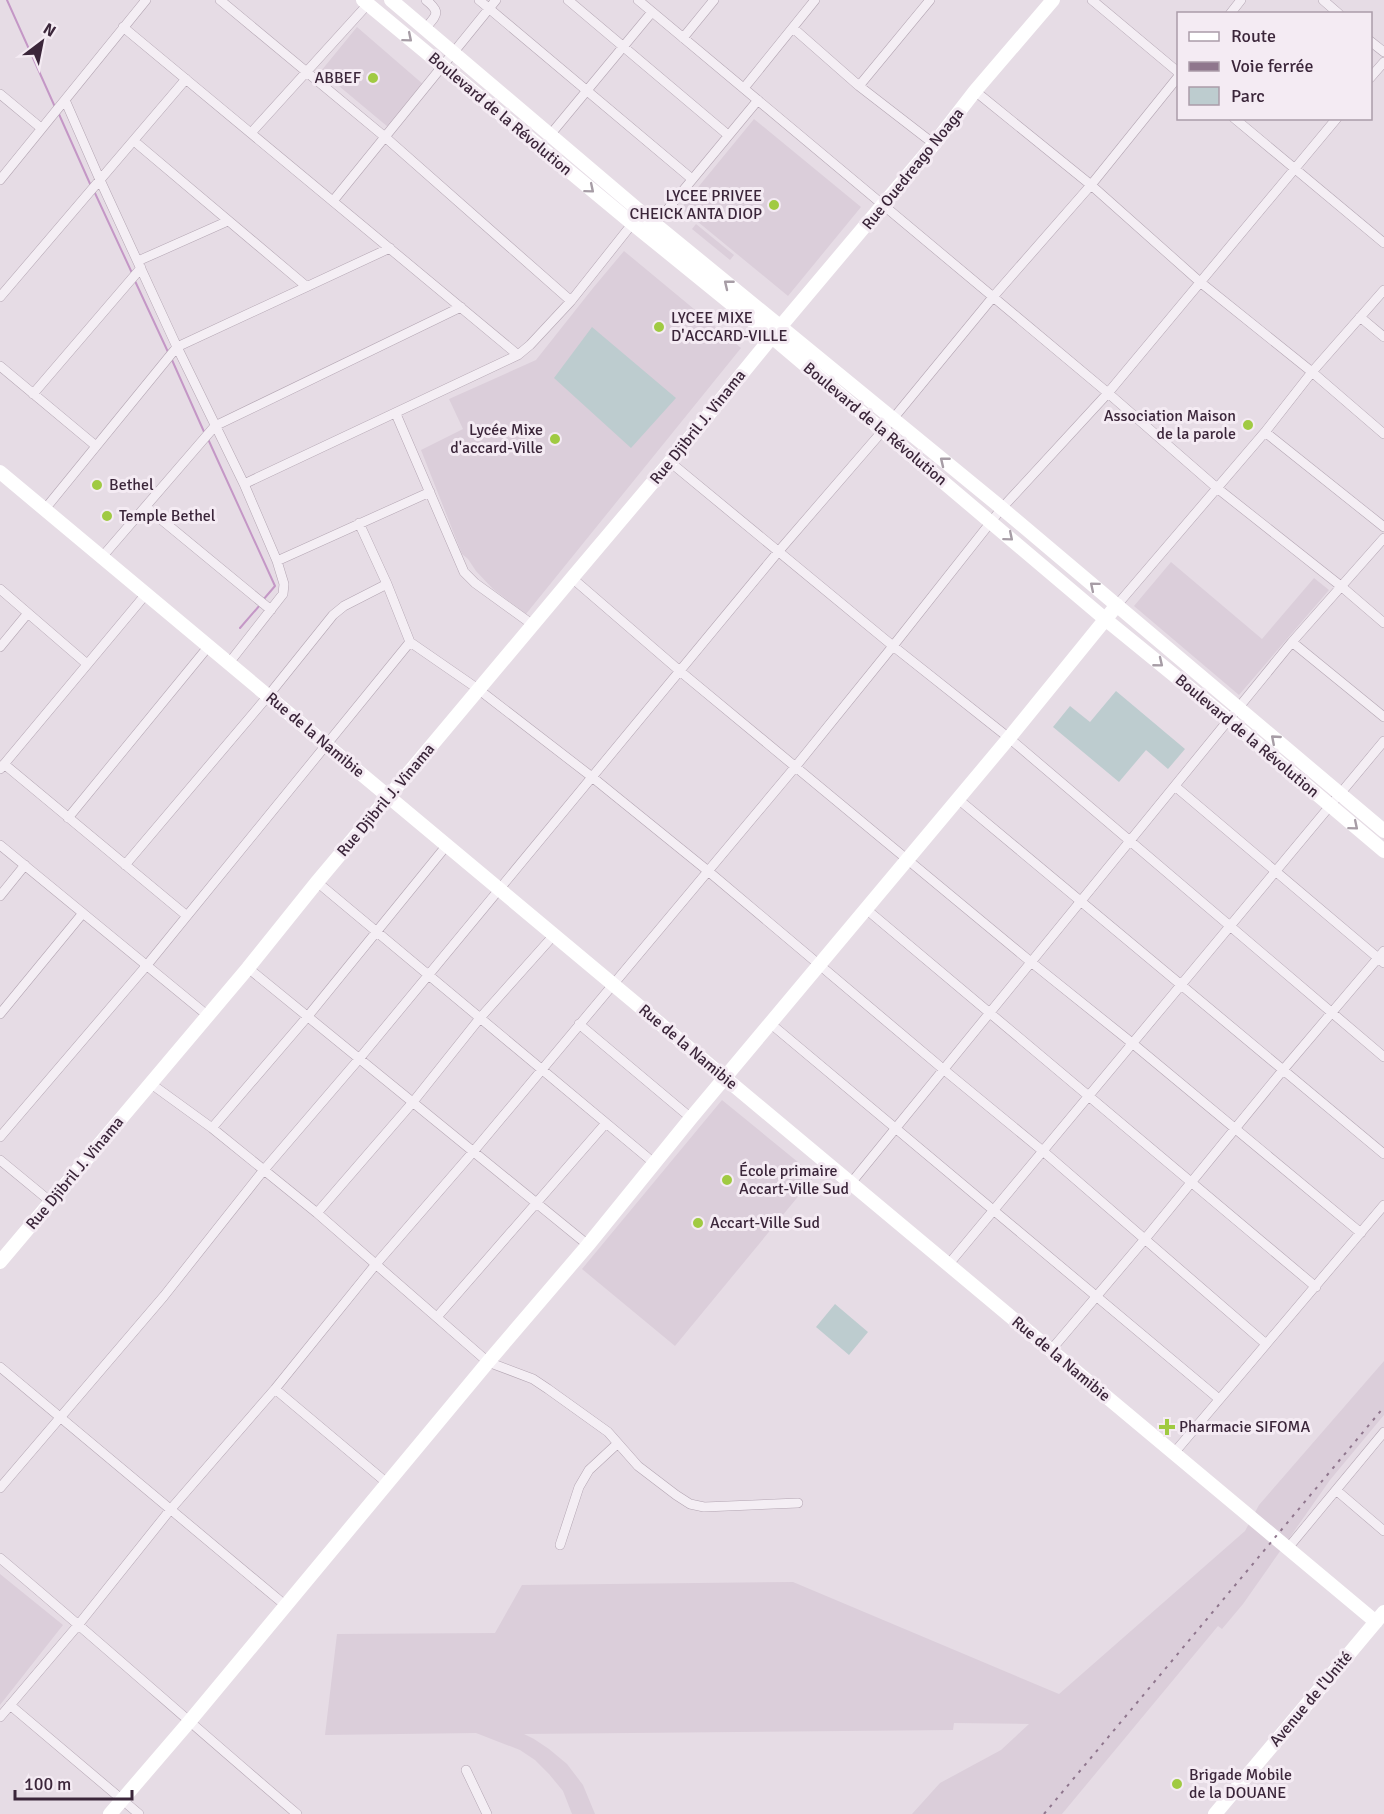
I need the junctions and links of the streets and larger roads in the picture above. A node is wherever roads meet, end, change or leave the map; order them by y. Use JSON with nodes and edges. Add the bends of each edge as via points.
{"nodes":[{"id":1,"x":146,"y":0,"type":"edge"},
{"id":2,"x":220,"y":0,"type":"edge"},
{"id":3,"x":391,"y":0,"type":"edge"},
{"id":4,"x":426,"y":0,"type":"edge"},
{"id":5,"x":479,"y":0,"type":"edge"},
{"id":6,"x":496,"y":0,"type":"edge"},
{"id":7,"x":568,"y":0,"type":"edge"},
{"id":8,"x":638,"y":0,"type":"edge"},
{"id":9,"x":714,"y":0,"type":"edge"},
{"id":10,"x":815,"y":0,"type":"edge"},
{"id":11,"x":930,"y":0,"type":"edge"},
{"id":12,"x":1053,"y":0,"type":"edge"},
{"id":13,"x":1092,"y":0,"type":"edge"},
{"id":14,"x":1241,"y":0,"type":"edge"},
{"id":15,"x":1323,"y":0,"type":"edge"},
{"id":16,"x":366,"y":2,"type":"edge"},
{"id":17,"x":489,"y":8,"type":"junction"},
{"id":18,"x":652,"y":12,"type":"junction"},
{"id":19,"x":1232,"y":12,"type":"edge"},
{"id":20,"x":1336,"y":12,"type":"edge"},
{"id":21,"x":123,"y":27,"type":"junction"},
{"id":22,"x":425,"y":28,"type":"junction"},
{"id":23,"x":793,"y":28,"type":"junction"},
{"id":24,"x":683,"y":38,"type":"junction"},
{"id":25,"x":1372,"y":41,"type":"edge"},
{"id":26,"x":622,"y":47,"type":"junction"},
{"id":27,"x":1384,"y":52,"type":"edge"},
{"id":28,"x":454,"y":53,"type":"junction"},
{"id":29,"x":1384,"y":62,"type":"edge"},
{"id":30,"x":443,"y":67,"type":"junction"},
{"id":31,"x":1177,"y":70,"type":"edge"},
{"id":32,"x":306,"y":72,"type":"junction"},
{"id":33,"x":1372,"y":77,"type":"edge"},
{"id":34,"x":186,"y":79,"type":"junction"},
{"id":35,"x":1177,"y":79,"type":"edge"},
{"id":36,"x":859,"y":86,"type":"junction"},
{"id":37,"x":744,"y":88,"type":"junction"},
{"id":38,"x":586,"y":90,"type":"junction"},
{"id":39,"x":975,"y":91,"type":"junction"},
{"id":40,"x":0,"y":94,"type":"edge"},
{"id":41,"x":65,"y":100,"type":"junction"},
{"id":42,"x":758,"y":100,"type":"junction"},
{"id":43,"x":1236,"y":120,"type":"edge"},
{"id":44,"x":1335,"y":120,"type":"edge"},
{"id":45,"x":41,"y":128,"type":"junction"},
{"id":46,"x":251,"y":133,"type":"junction"},
{"id":47,"x":550,"y":135,"type":"junction"},
{"id":48,"x":728,"y":135,"type":"junction"},
{"id":49,"x":385,"y":137,"type":"junction"},
{"id":50,"x":134,"y":141,"type":"junction"},
{"id":51,"x":934,"y":144,"type":"junction"},
{"id":52,"x":1295,"y":169,"type":"junction"},
{"id":53,"x":692,"y":179,"type":"junction"},
{"id":54,"x":0,"y":180,"type":"edge"},
{"id":55,"x":100,"y":180,"type":"junction"},
{"id":56,"x":1091,"y":184,"type":"junction"},
{"id":57,"x":333,"y":201,"type":"junction"},
{"id":58,"x":884,"y":205,"type":"junction"},
{"id":59,"x":637,"y":218,"type":"junction"},
{"id":60,"x":228,"y":221,"type":"junction"},
{"id":61,"x":651,"y":230,"type":"junction"},
{"id":62,"x":1384,"y":243,"type":"edge"},
{"id":63,"x":390,"y":248,"type":"junction"},
{"id":64,"x":140,"y":265,"type":"junction"},
{"id":65,"x":1200,"y":282,"type":"junction"},
{"id":66,"x":306,"y":286,"type":"junction"},
{"id":67,"x":1384,"y":290,"type":"edge"},
{"id":68,"x":0,"y":297,"type":"edge"},
{"id":69,"x":993,"y":297,"type":"junction"},
{"id":70,"x":572,"y":301,"type":"junction"},
{"id":71,"x":461,"y":307,"type":"junction"},
{"id":72,"x":1360,"y":317,"type":"junction"},
{"id":73,"x":776,"y":332,"type":"junction"},
{"id":74,"x":1384,"y":337,"type":"edge"},
{"id":75,"x":177,"y":347,"type":"junction"},
{"id":76,"x":518,"y":355,"type":"junction"},
{"id":77,"x":0,"y":366,"type":"edge"},
{"id":78,"x":1312,"y":372,"type":"junction"},
{"id":79,"x":1108,"y":393,"type":"junction"},
{"id":80,"x":33,"y":394,"type":"junction"},
{"id":81,"x":396,"y":414,"type":"junction"},
{"id":82,"x":892,"y":420,"type":"junction"},
{"id":83,"x":215,"y":426,"type":"junction"},
{"id":84,"x":882,"y":431,"type":"junction"},
{"id":85,"x":1265,"y":432,"type":"junction"},
{"id":86,"x":1384,"y":434,"type":"edge"},
{"id":87,"x":96,"y":446,"type":"junction"},
{"id":88,"x":670,"y":462,"type":"junction"},
{"id":89,"x":0,"y":472,"type":"edge"},
{"id":90,"x":244,"y":484,"type":"junction"},
{"id":91,"x":1217,"y":488,"type":"junction"},
{"id":92,"x":430,"y":492,"type":"junction"},
{"id":93,"x":146,"y":507,"type":"junction"},
{"id":94,"x":1002,"y":508,"type":"junction"},
{"id":95,"x":45,"y":509,"type":"junction"},
{"id":96,"x":991,"y":522,"type":"junction"},
{"id":97,"x":359,"y":523,"type":"junction"},
{"id":98,"x":1384,"y":527,"type":"edge"},
{"id":99,"x":1384,"y":538,"type":"edge"},
{"id":100,"x":778,"y":552,"type":"junction"},
{"id":101,"x":102,"y":557,"type":"junction"},
{"id":102,"x":277,"y":561,"type":"junction"},
{"id":103,"x":572,"y":578,"type":"junction"},
{"id":104,"x":387,"y":584,"type":"junction"},
{"id":105,"x":1342,"y":587,"type":"junction"},
{"id":106,"x":0,"y":589,"type":"edge"},
{"id":107,"x":146,"y":594,"type":"junction"},
{"id":108,"x":1117,"y":605,"type":"junction"},
{"id":109,"x":271,"y":610,"type":"junction"},
{"id":110,"x":28,"y":612,"type":"junction"},
{"id":111,"x":1105,"y":619,"type":"junction"},
{"id":112,"x":1384,"y":623,"type":"edge"},
{"id":113,"x":533,"y":625,"type":"junction"},
{"id":114,"x":410,"y":642,"type":"junction"},
{"id":115,"x":1292,"y":642,"type":"junction"},
{"id":116,"x":0,"y":646,"type":"edge"},
{"id":117,"x":893,"y":646,"type":"junction"},
{"id":118,"x":208,"y":647,"type":"junction"},
{"id":119,"x":229,"y":663,"type":"junction"},
{"id":120,"x":87,"y":664,"type":"junction"},
{"id":121,"x":681,"y":672,"type":"junction"},
{"id":122,"x":478,"y":690,"type":"junction"},
{"id":123,"x":268,"y":696,"type":"junction"},
{"id":124,"x":1239,"y":707,"type":"junction"},
{"id":125,"x":1384,"y":717,"type":"edge"},
{"id":126,"x":1229,"y":720,"type":"junction"},
{"id":127,"x":1009,"y":738,"type":"junction"},
{"id":128,"x":1384,"y":741,"type":"edge"},
{"id":129,"x":326,"y":745,"type":"junction"},
{"id":130,"x":796,"y":766,"type":"junction"},
{"id":131,"x":2,"y":767,"type":"edge"},
{"id":132,"x":592,"y":777,"type":"junction"},
{"id":133,"x":1176,"y":787,"type":"junction"},
{"id":134,"x":1339,"y":794,"type":"junction"},
{"id":135,"x":389,"y":797,"type":"junction"},
{"id":136,"x":958,"y":799,"type":"junction"},
{"id":137,"x":1330,"y":806,"type":"junction"},
{"id":138,"x":68,"y":818,"type":"junction"},
{"id":139,"x":1384,"y":831,"type":"edge"},
{"id":140,"x":1130,"y":841,"type":"junction"},
{"id":141,"x":0,"y":844,"type":"edge"},
{"id":142,"x":447,"y":845,"type":"junction"},
{"id":143,"x":1384,"y":851,"type":"edge"},
{"id":144,"x":908,"y":859,"type":"junction"},
{"id":145,"x":25,"y":865,"type":"junction"},
{"id":146,"x":125,"y":865,"type":"junction"},
{"id":147,"x":708,"y":871,"type":"junction"},
{"id":148,"x":1275,"y":872,"type":"junction"},
{"id":149,"x":317,"y":882,"type":"junction"},
{"id":150,"x":499,"y":889,"type":"junction"},
{"id":151,"x":0,"y":896,"type":"edge"},
{"id":152,"x":1080,"y":901,"type":"junction"},
{"id":153,"x":866,"y":909,"type":"junction"},
{"id":154,"x":83,"y":913,"type":"junction"},
{"id":155,"x":187,"y":916,"type":"junction"},
{"id":156,"x":1229,"y":925,"type":"junction"},
{"id":157,"x":378,"y":932,"type":"junction"},
{"id":158,"x":554,"y":935,"type":"junction"},
{"id":159,"x":1382,"y":957,"type":"edge"},
{"id":160,"x":1031,"y":962,"type":"junction"},
{"id":161,"x":147,"y":965,"type":"junction"},
{"id":162,"x":819,"y":966,"type":"junction"},
{"id":163,"x":248,"y":968,"type":"junction"},
{"id":164,"x":428,"y":974,"type":"junction"},
{"id":165,"x":613,"y":984,"type":"junction"},
{"id":166,"x":1180,"y":984,"type":"junction"},
{"id":167,"x":1331,"y":1012,"type":"junction"},
{"id":168,"x":0,"y":1014,"type":"edge"},
{"id":169,"x":990,"y":1014,"type":"junction"},
{"id":170,"x":207,"y":1015,"type":"junction"},
{"id":171,"x":308,"y":1016,"type":"junction"},
{"id":172,"x":480,"y":1018,"type":"junction"},
{"id":173,"x":579,"y":1024,"type":"junction"},
{"id":174,"x":771,"y":1024,"type":"junction"},
{"id":175,"x":1132,"y":1043,"type":"junction"},
{"id":176,"x":1384,"y":1057,"type":"edge"},
{"id":177,"x":359,"y":1059,"type":"junction"},
{"id":178,"x":542,"y":1069,"type":"junction"},
{"id":179,"x":943,"y":1070,"type":"junction"},
{"id":180,"x":1283,"y":1070,"type":"junction"},
{"id":181,"x":725,"y":1078,"type":"junction"},
{"id":182,"x":150,"y":1083,"type":"junction"},
{"id":183,"x":1089,"y":1097,"type":"junction"},
{"id":184,"x":413,"y":1102,"type":"junction"},
{"id":185,"x":691,"y":1118,"type":"junction"},
{"id":186,"x":606,"y":1123,"type":"junction"},
{"id":187,"x":212,"y":1128,"type":"junction"},
{"id":188,"x":895,"y":1128,"type":"junction"},
{"id":189,"x":1236,"y":1128,"type":"junction"},
{"id":190,"x":0,"y":1137,"type":"edge"},
{"id":191,"x":473,"y":1152,"type":"junction"},
{"id":192,"x":1044,"y":1152,"type":"junction"},
{"id":193,"x":1384,"y":1154,"type":"edge"},
{"id":194,"x":0,"y":1160,"type":"edge"},
{"id":195,"x":654,"y":1163,"type":"junction"},
{"id":196,"x":263,"y":1170,"type":"junction"},
{"id":197,"x":851,"y":1183,"type":"junction"},
{"id":198,"x":1191,"y":1183,"type":"junction"},
{"id":199,"x":51,"y":1202,"type":"junction"},
{"id":200,"x":536,"y":1203,"type":"junction"},
{"id":201,"x":1384,"y":1205,"type":"edge"},
{"id":202,"x":994,"y":1210,"type":"junction"},
{"id":203,"x":317,"y":1213,"type":"junction"},
{"id":204,"x":1361,"y":1233,"type":"junction"},
{"id":205,"x":1145,"y":1239,"type":"junction"},
{"id":206,"x":588,"y":1245,"type":"junction"},
{"id":207,"x":2,"y":1254,"type":"edge"},
{"id":208,"x":376,"y":1264,"type":"junction"},
{"id":209,"x":948,"y":1265,"type":"junction"},
{"id":210,"x":1316,"y":1287,"type":"junction"},
{"id":211,"x":1096,"y":1296,"type":"junction"},
{"id":212,"x":437,"y":1317,"type":"junction"},
{"id":213,"x":1266,"y":1344,"type":"junction"},
{"id":214,"x":1051,"y":1350,"type":"junction"},
{"id":215,"x":488,"y":1362,"type":"junction"},
{"id":216,"x":1,"y":1369,"type":"edge"},
{"id":217,"x":275,"y":1389,"type":"junction"},
{"id":218,"x":1219,"y":1399,"type":"junction"},
{"id":219,"x":60,"y":1416,"type":"junction"},
{"id":220,"x":1383,"y":1437,"type":"edge"},
{"id":221,"x":617,"y":1444,"type":"junction"},
{"id":222,"x":1174,"y":1453,"type":"junction"},
{"id":223,"x":387,"y":1482,"type":"junction"},
{"id":224,"x":0,"y":1488,"type":"edge"},
{"id":225,"x":1336,"y":1490,"type":"junction"},
{"id":226,"x":798,"y":1503,"type":"dead end"},
{"id":227,"x":170,"y":1509,"type":"junction"},
{"id":228,"x":1384,"y":1531,"type":"edge"},
{"id":229,"x":560,"y":1545,"type":"dead end"},
{"id":230,"x":1288,"y":1548,"type":"junction"},
{"id":231,"x":0,"y":1558,"type":"edge"},
{"id":232,"x":285,"y":1605,"type":"junction"},
{"id":233,"x":1381,"y":1621,"type":"edge"},
{"id":234,"x":79,"y":1624,"type":"junction"},
{"id":235,"x":10,"y":1705,"type":"junction"},
{"id":236,"x":0,"y":1718,"type":"edge"},
{"id":237,"x":189,"y":1722,"type":"junction"},
{"id":238,"x":466,"y":1770,"type":"dead end"},
{"id":239,"x":122,"y":1799,"type":"junction"},
{"id":240,"x":110,"y":1814,"type":"edge"},
{"id":241,"x":139,"y":1814,"type":"edge"},
{"id":242,"x":297,"y":1814,"type":"edge"},
{"id":243,"x":487,"y":1814,"type":"edge"},
{"id":244,"x":1215,"y":1814,"type":"edge"}],
"edges":[{"from":1,"to":21,"type":"street"},
{"from":2,"to":32,"type":"street"},
{"from":3,"to":22,"type":"street","name":"Boulevard de la Révolution"},
{"from":4,"to":22,"type":"street","via":[[437,14]]},
{"from":5,"to":17,"type":"street"},
{"from":6,"to":17,"type":"street"},
{"from":7,"to":26,"type":"street"},
{"from":8,"to":18,"type":"street"},
{"from":9,"to":24,"type":"street"},
{"from":10,"to":23,"type":"street"},
{"from":11,"to":36,"type":"street"},
{"from":12,"to":39,"type":"street","name":"Rue Ouedreago Noaga"},
{"from":13,"to":31,"type":"street"},
{"from":14,"to":19,"type":"street"},
{"from":15,"to":20,"type":"street"},
{"from":16,"to":30,"type":"street","name":"Boulevard de la Révolution","one_way":true},
{"from":16,"to":32,"type":"street"},
{"from":17,"to":28,"type":"street"},
{"from":17,"to":38,"type":"street"},
{"from":18,"to":24,"type":"street"},
{"from":18,"to":26,"type":"street"},
{"from":21,"to":34,"type":"street"},
{"from":21,"to":41,"type":"street"},
{"from":22,"to":28,"type":"street","name":"Boulevard de la Révolution"},
{"from":23,"to":36,"type":"street"},
{"from":23,"to":37,"type":"street"},
{"from":24,"to":37,"type":"street"},
{"from":25,"to":27,"type":"street"},
{"from":26,"to":38,"type":"street"},
{"from":26,"to":48,"type":"street"},
{"from":28,"to":30,"type":"street"},
{"from":28,"to":47,"type":"street","name":"Boulevard de la Révolution"},
{"from":29,"to":33,"type":"street"},
{"from":30,"to":49,"type":"street"},
{"from":30,"to":59,"type":"street","name":"Boulevard de la Révolution","one_way":true},
{"from":32,"to":46,"type":"street"},
{"from":32,"to":49,"type":"street"},
{"from":34,"to":46,"type":"street"},
{"from":34,"to":50,"type":"street"},
{"from":35,"to":56,"type":"street"},
{"from":36,"to":51,"type":"street"},
{"from":37,"to":42,"type":"street"},
{"from":38,"to":47,"type":"street"},
{"from":38,"to":53,"type":"street"},
{"from":39,"to":51,"type":"street","name":"Rue Ouedreago Noaga"},
{"from":39,"to":56,"type":"street"},
{"from":40,"to":45,"type":"street"},
{"from":41,"to":45,"type":"street"},
{"from":41,"to":55,"type":"street"},
{"from":42,"to":48,"type":"street"},
{"from":42,"to":58,"type":"street"},
{"from":43,"to":52,"type":"street"},
{"from":44,"to":52,"type":"street"},
{"from":45,"to":54,"type":"street"},
{"from":46,"to":57,"type":"street"},
{"from":47,"to":59,"type":"street","name":"Boulevard de la Révolution"},
{"from":48,"to":53,"type":"street"},
{"from":49,"to":57,"type":"street"},
{"from":49,"to":70,"type":"street"},
{"from":50,"to":55,"type":"street"},
{"from":50,"to":60,"type":"street"},
{"from":51,"to":58,"type":"street","name":"Rue Ouedreago Noaga"},
{"from":52,"to":62,"type":"street"},
{"from":52,"to":65,"type":"street"},
{"from":53,"to":61,"type":"street"},
{"from":55,"to":64,"type":"street"},
{"from":55,"to":68,"type":"street"},
{"from":56,"to":65,"type":"street"},
{"from":56,"to":69,"type":"street"},
{"from":57,"to":63,"type":"street"},
{"from":58,"to":69,"type":"street"},
{"from":58,"to":73,"type":"street","name":"Rue Ouedreago Noaga"},
{"from":59,"to":61,"type":"street","name":"Boulevard de la Révolution"},
{"from":59,"to":70,"type":"street"},
{"from":60,"to":64,"type":"street"},
{"from":60,"to":66,"type":"street"},
{"from":61,"to":73,"type":"street","name":"Boulevard de la Révolution"},
{"from":63,"to":66,"type":"street"},
{"from":63,"to":71,"type":"street"},
{"from":64,"to":75,"type":"street"},
{"from":64,"to":80,"type":"street"},
{"from":65,"to":78,"type":"street"},
{"from":65,"to":79,"type":"street"},
{"from":66,"to":75,"type":"street"},
{"from":67,"to":72,"type":"street"},
{"from":69,"to":79,"type":"street"},
{"from":69,"to":82,"type":"street"},
{"from":70,"to":76,"type":"street"},
{"from":71,"to":76,"type":"street"},
{"from":71,"to":83,"type":"street"},
{"from":72,"to":74,"type":"street"},
{"from":72,"to":78,"type":"street"},
{"from":73,"to":82,"type":"street","name":"Boulevard de la Révolution"},
{"from":73,"to":84,"type":"street","name":"Boulevard de la Révolution"},
{"from":73,"to":88,"type":"street","name":"Rue Djibril J. Vinama"},
{"from":75,"to":83,"type":"street"},
{"from":75,"to":87,"type":"street"},
{"from":76,"to":81,"type":"street"},
{"from":77,"to":80,"type":"street"},
{"from":78,"to":85,"type":"street"},
{"from":78,"to":86,"type":"street"},
{"from":79,"to":91,"type":"street"},
{"from":79,"to":94,"type":"street"},
{"from":80,"to":87,"type":"street"},
{"from":81,"to":90,"type":"street"},
{"from":81,"to":92,"type":"street"},
{"from":82,"to":84,"type":"street"},
{"from":94,"to":82,"type":"street","name":"Boulevard de la Révolution","one_way":true},
{"from":83,"to":90,"type":"street"},
{"from":83,"to":93,"type":"street"},
{"from":84,"to":96,"type":"street","name":"Boulevard de la Révolution"},
{"from":84,"to":100,"type":"street"},
{"from":85,"to":91,"type":"street"},
{"from":85,"to":98,"type":"street"},
{"from":87,"to":95,"type":"street"},
{"from":88,"to":100,"type":"street"},
{"from":88,"to":103,"type":"street","name":"Rue Djibril J. Vinama"},
{"from":89,"to":95,"type":"street","name":"Rue de la Namibie"},
{"from":90,"to":102,"type":"street"},
{"from":91,"to":105,"type":"street"},
{"from":91,"to":108,"type":"street"},
{"from":92,"to":97,"type":"street"},
{"from":92,"to":113,"type":"street","via":[[464,572]]},
{"from":93,"to":101,"type":"street"},
{"from":93,"to":109,"type":"street"},
{"from":94,"to":96,"type":"street"},
{"from":108,"to":94,"type":"street","name":"Boulevard de la Révolution","one_way":true},
{"from":95,"to":101,"type":"street","name":"Rue de la Namibie"},
{"from":96,"to":111,"type":"street","name":"Boulevard de la Révolution","one_way":true},
{"from":96,"to":117,"type":"street"},
{"from":97,"to":102,"type":"street"},
{"from":97,"to":104,"type":"street"},
{"from":99,"to":105,"type":"street"},
{"from":100,"to":117,"type":"street"},
{"from":100,"to":121,"type":"street"},
{"from":101,"to":107,"type":"street","name":"Rue de la Namibie"},
{"from":102,"to":109,"type":"street","via":[[283,594]]},
{"from":103,"to":113,"type":"street","name":"Rue Djibril J. Vinama"},
{"from":103,"to":121,"type":"street"},
{"from":104,"to":114,"type":"street"},
{"from":104,"to":123,"type":"street","via":[[333,615]]},
{"from":105,"to":112,"type":"street"},
{"from":105,"to":115,"type":"street"},
{"from":106,"to":110,"type":"street"},
{"from":107,"to":118,"type":"street","name":"Rue de la Namibie"},
{"from":107,"to":120,"type":"street"},
{"from":108,"to":111,"type":"street"},
{"from":108,"to":124,"type":"street","name":"Boulevard de la Révolution"},
{"from":109,"to":119,"type":"street"},
{"from":110,"to":116,"type":"street"},
{"from":110,"to":120,"type":"street"},
{"from":111,"to":126,"type":"street","name":"Boulevard de la Révolution","one_way":true},
{"from":111,"to":127,"type":"street"},
{"from":113,"to":122,"type":"street","name":"Rue Djibril J. Vinama"},
{"from":114,"to":122,"type":"street"},
{"from":114,"to":129,"type":"street"},
{"from":115,"to":124,"type":"street"},
{"from":115,"to":125,"type":"street"},
{"from":117,"to":127,"type":"street"},
{"from":117,"to":130,"type":"street"},
{"from":118,"to":119,"type":"street","name":"Rue de la Namibie"},
{"from":118,"to":138,"type":"street"},
{"from":119,"to":123,"type":"street","name":"Rue de la Namibie"},
{"from":120,"to":131,"type":"street"},
{"from":121,"to":130,"type":"street"},
{"from":121,"to":132,"type":"street"},
{"from":122,"to":132,"type":"street"},
{"from":122,"to":135,"type":"street","name":"Rue Djibril J. Vinama"},
{"from":123,"to":129,"type":"street","name":"Rue de la Namibie"},
{"from":123,"to":146,"type":"street"},
{"from":124,"to":126,"type":"street"},
{"from":134,"to":124,"type":"street","name":"Boulevard de la Révolution","one_way":true},
{"from":126,"to":133,"type":"street"},
{"from":126,"to":137,"type":"street","name":"Boulevard de la Révolution"},
{"from":127,"to":136,"type":"street"},
{"from":127,"to":140,"type":"street"},
{"from":128,"to":134,"type":"street"},
{"from":129,"to":135,"type":"street","name":"Rue de la Namibie"},
{"from":129,"to":155,"type":"street"},
{"from":130,"to":144,"type":"street"},
{"from":130,"to":147,"type":"street"},
{"from":131,"to":138,"type":"street"},
{"from":132,"to":147,"type":"street"},
{"from":132,"to":150,"type":"street"},
{"from":133,"to":140,"type":"street"},
{"from":133,"to":148,"type":"street"},
{"from":134,"to":137,"type":"street"},
{"from":134,"to":139,"type":"street","name":"Boulevard de la Révolution"},
{"from":135,"to":142,"type":"street","name":"Rue de la Namibie"},
{"from":135,"to":149,"type":"street","name":"Rue Djibril J. Vinama"},
{"from":136,"to":144,"type":"street"},
{"from":136,"to":152,"type":"street"},
{"from":137,"to":143,"type":"street","name":"Boulevard de la Révolution","one_way":true},
{"from":137,"to":148,"type":"street"},
{"from":138,"to":146,"type":"street"},
{"from":140,"to":152,"type":"street"},
{"from":140,"to":156,"type":"street"},
{"from":141,"to":145,"type":"street"},
{"from":142,"to":150,"type":"street","name":"Rue de la Namibie"},
{"from":142,"to":157,"type":"street"},
{"from":144,"to":153,"type":"street"},
{"from":144,"to":160,"type":"street"},
{"from":145,"to":151,"type":"street"},
{"from":145,"to":154,"type":"street"},
{"from":146,"to":155,"type":"street"},
{"from":147,"to":162,"type":"street"},
{"from":147,"to":165,"type":"street"},
{"from":148,"to":156,"type":"street"},
{"from":148,"to":159,"type":"street"},
{"from":149,"to":157,"type":"street"},
{"from":149,"to":163,"type":"street","name":"Rue Djibril J. Vinama"},
{"from":150,"to":158,"type":"street","name":"Rue de la Namibie"},
{"from":150,"to":164,"type":"street"},
{"from":152,"to":160,"type":"street"},
{"from":152,"to":166,"type":"street"},
{"from":153,"to":162,"type":"street"},
{"from":153,"to":169,"type":"street"},
{"from":154,"to":161,"type":"street"},
{"from":154,"to":168,"type":"street"},
{"from":155,"to":161,"type":"street"},
{"from":156,"to":166,"type":"street"},
{"from":156,"to":167,"type":"street"},
{"from":157,"to":164,"type":"street"},
{"from":157,"to":171,"type":"street"},
{"from":158,"to":165,"type":"street","name":"Rue de la Namibie"},
{"from":158,"to":172,"type":"street"},
{"from":159,"to":167,"type":"street"},
{"from":160,"to":169,"type":"street"},
{"from":160,"to":175,"type":"street"},
{"from":161,"to":170,"type":"street"},
{"from":161,"to":190,"type":"street"},
{"from":162,"to":174,"type":"street"},
{"from":162,"to":179,"type":"street"},
{"from":163,"to":170,"type":"street","name":"Rue Djibril J. Vinama"},
{"from":163,"to":171,"type":"street"},
{"from":164,"to":172,"type":"street"},
{"from":164,"to":177,"type":"street"},
{"from":165,"to":173,"type":"street"},
{"from":165,"to":181,"type":"street","name":"Rue de la Namibie"},
{"from":166,"to":175,"type":"street"},
{"from":166,"to":180,"type":"street"},
{"from":167,"to":176,"type":"street"},
{"from":167,"to":180,"type":"street"},
{"from":169,"to":179,"type":"street"},
{"from":169,"to":183,"type":"street"},
{"from":170,"to":182,"type":"street","name":"Rue Djibril J. Vinama"},
{"from":171,"to":177,"type":"street"},
{"from":171,"to":187,"type":"street"},
{"from":172,"to":178,"type":"street"},
{"from":172,"to":184,"type":"street"},
{"from":173,"to":178,"type":"street"},
{"from":173,"to":185,"type":"street"},
{"from":174,"to":181,"type":"street"},
{"from":174,"to":188,"type":"street"},
{"from":175,"to":183,"type":"street"},
{"from":175,"to":189,"type":"street"},
{"from":177,"to":184,"type":"street"},
{"from":177,"to":196,"type":"street"},
{"from":178,"to":186,"type":"street"},
{"from":178,"to":191,"type":"street"},
{"from":179,"to":188,"type":"street"},
{"from":179,"to":192,"type":"street"},
{"from":180,"to":189,"type":"street"},
{"from":180,"to":193,"type":"street"},
{"from":181,"to":185,"type":"street"},
{"from":181,"to":197,"type":"street","name":"Rue de la Namibie"},
{"from":182,"to":187,"type":"street"},
{"from":182,"to":199,"type":"street","name":"Rue Djibril J. Vinama"},
{"from":183,"to":192,"type":"street"},
{"from":183,"to":198,"type":"street"},
{"from":184,"to":191,"type":"street"},
{"from":184,"to":203,"type":"street"},
{"from":185,"to":195,"type":"street"},
{"from":186,"to":195,"type":"street"},
{"from":186,"to":200,"type":"street"},
{"from":187,"to":196,"type":"street"},
{"from":188,"to":197,"type":"street"},
{"from":188,"to":202,"type":"street"},
{"from":189,"to":198,"type":"street"},
{"from":189,"to":204,"type":"street"},
{"from":191,"to":200,"type":"street"},
{"from":191,"to":208,"type":"street"},
{"from":192,"to":202,"type":"street"},
{"from":192,"to":205,"type":"street"},
{"from":194,"to":199,"type":"street"},
{"from":195,"to":206,"type":"street"},
{"from":196,"to":203,"type":"street"},
{"from":196,"to":219,"type":"street","via":[[164,1296]]},
{"from":197,"to":209,"type":"street","name":"Rue de la Namibie"},
{"from":198,"to":205,"type":"street"},
{"from":198,"to":210,"type":"street"},
{"from":199,"to":207,"type":"street","name":"Rue Djibril J. Vinama"},
{"from":200,"to":206,"type":"street"},
{"from":200,"to":212,"type":"street"},
{"from":201,"to":204,"type":"street"},
{"from":202,"to":209,"type":"street"},
{"from":202,"to":211,"type":"street"},
{"from":203,"to":208,"type":"street"},
{"from":204,"to":210,"type":"street"},
{"from":205,"to":211,"type":"street"},
{"from":205,"to":213,"type":"street"},
{"from":206,"to":215,"type":"street"},
{"from":208,"to":212,"type":"street"},
{"from":208,"to":217,"type":"street"},
{"from":209,"to":214,"type":"street","name":"Rue de la Namibie"},
{"from":210,"to":213,"type":"street"},
{"from":211,"to":214,"type":"street"},
{"from":211,"to":218,"type":"street"},
{"from":212,"to":215,"type":"street"},
{"from":213,"to":218,"type":"street"},
{"from":214,"to":222,"type":"street","name":"Rue de la Namibie"},
{"from":215,"to":221,"type":"street","via":[[533,1379],[599,1425]]},
{"from":215,"to":223,"type":"street"},
{"from":216,"to":219,"type":"street"},
{"from":217,"to":223,"type":"street"},
{"from":217,"to":227,"type":"street"},
{"from":218,"to":222,"type":"street"},
{"from":219,"to":224,"type":"street"},
{"from":219,"to":227,"type":"street"},
{"from":220,"to":225,"type":"street"},
{"from":221,"to":226,"type":"street","via":[[638,1466],[690,1504],[714,1507]]},
{"from":221,"to":229,"type":"street","via":[[588,1470]]},
{"from":222,"to":230,"type":"street","name":"Rue de la Namibie"},
{"from":223,"to":232,"type":"street"},
{"from":225,"to":228,"type":"street"},
{"from":225,"to":230,"type":"street"},
{"from":227,"to":232,"type":"street"},
{"from":227,"to":234,"type":"street"},
{"from":230,"to":233,"type":"street","name":"Rue de la Namibie"},
{"from":231,"to":234,"type":"street"},
{"from":232,"to":237,"type":"street"},
{"from":233,"to":244,"type":"street","name":"Avenue de l'Unité"},
{"from":234,"to":235,"type":"street"},
{"from":234,"to":237,"type":"street"},
{"from":235,"to":236,"type":"street"},
{"from":235,"to":239,"type":"street"},
{"from":237,"to":239,"type":"street"},
{"from":237,"to":242,"type":"street"},
{"from":238,"to":243,"type":"street"},
{"from":239,"to":240,"type":"street"},
{"from":239,"to":241,"type":"street"}]}
